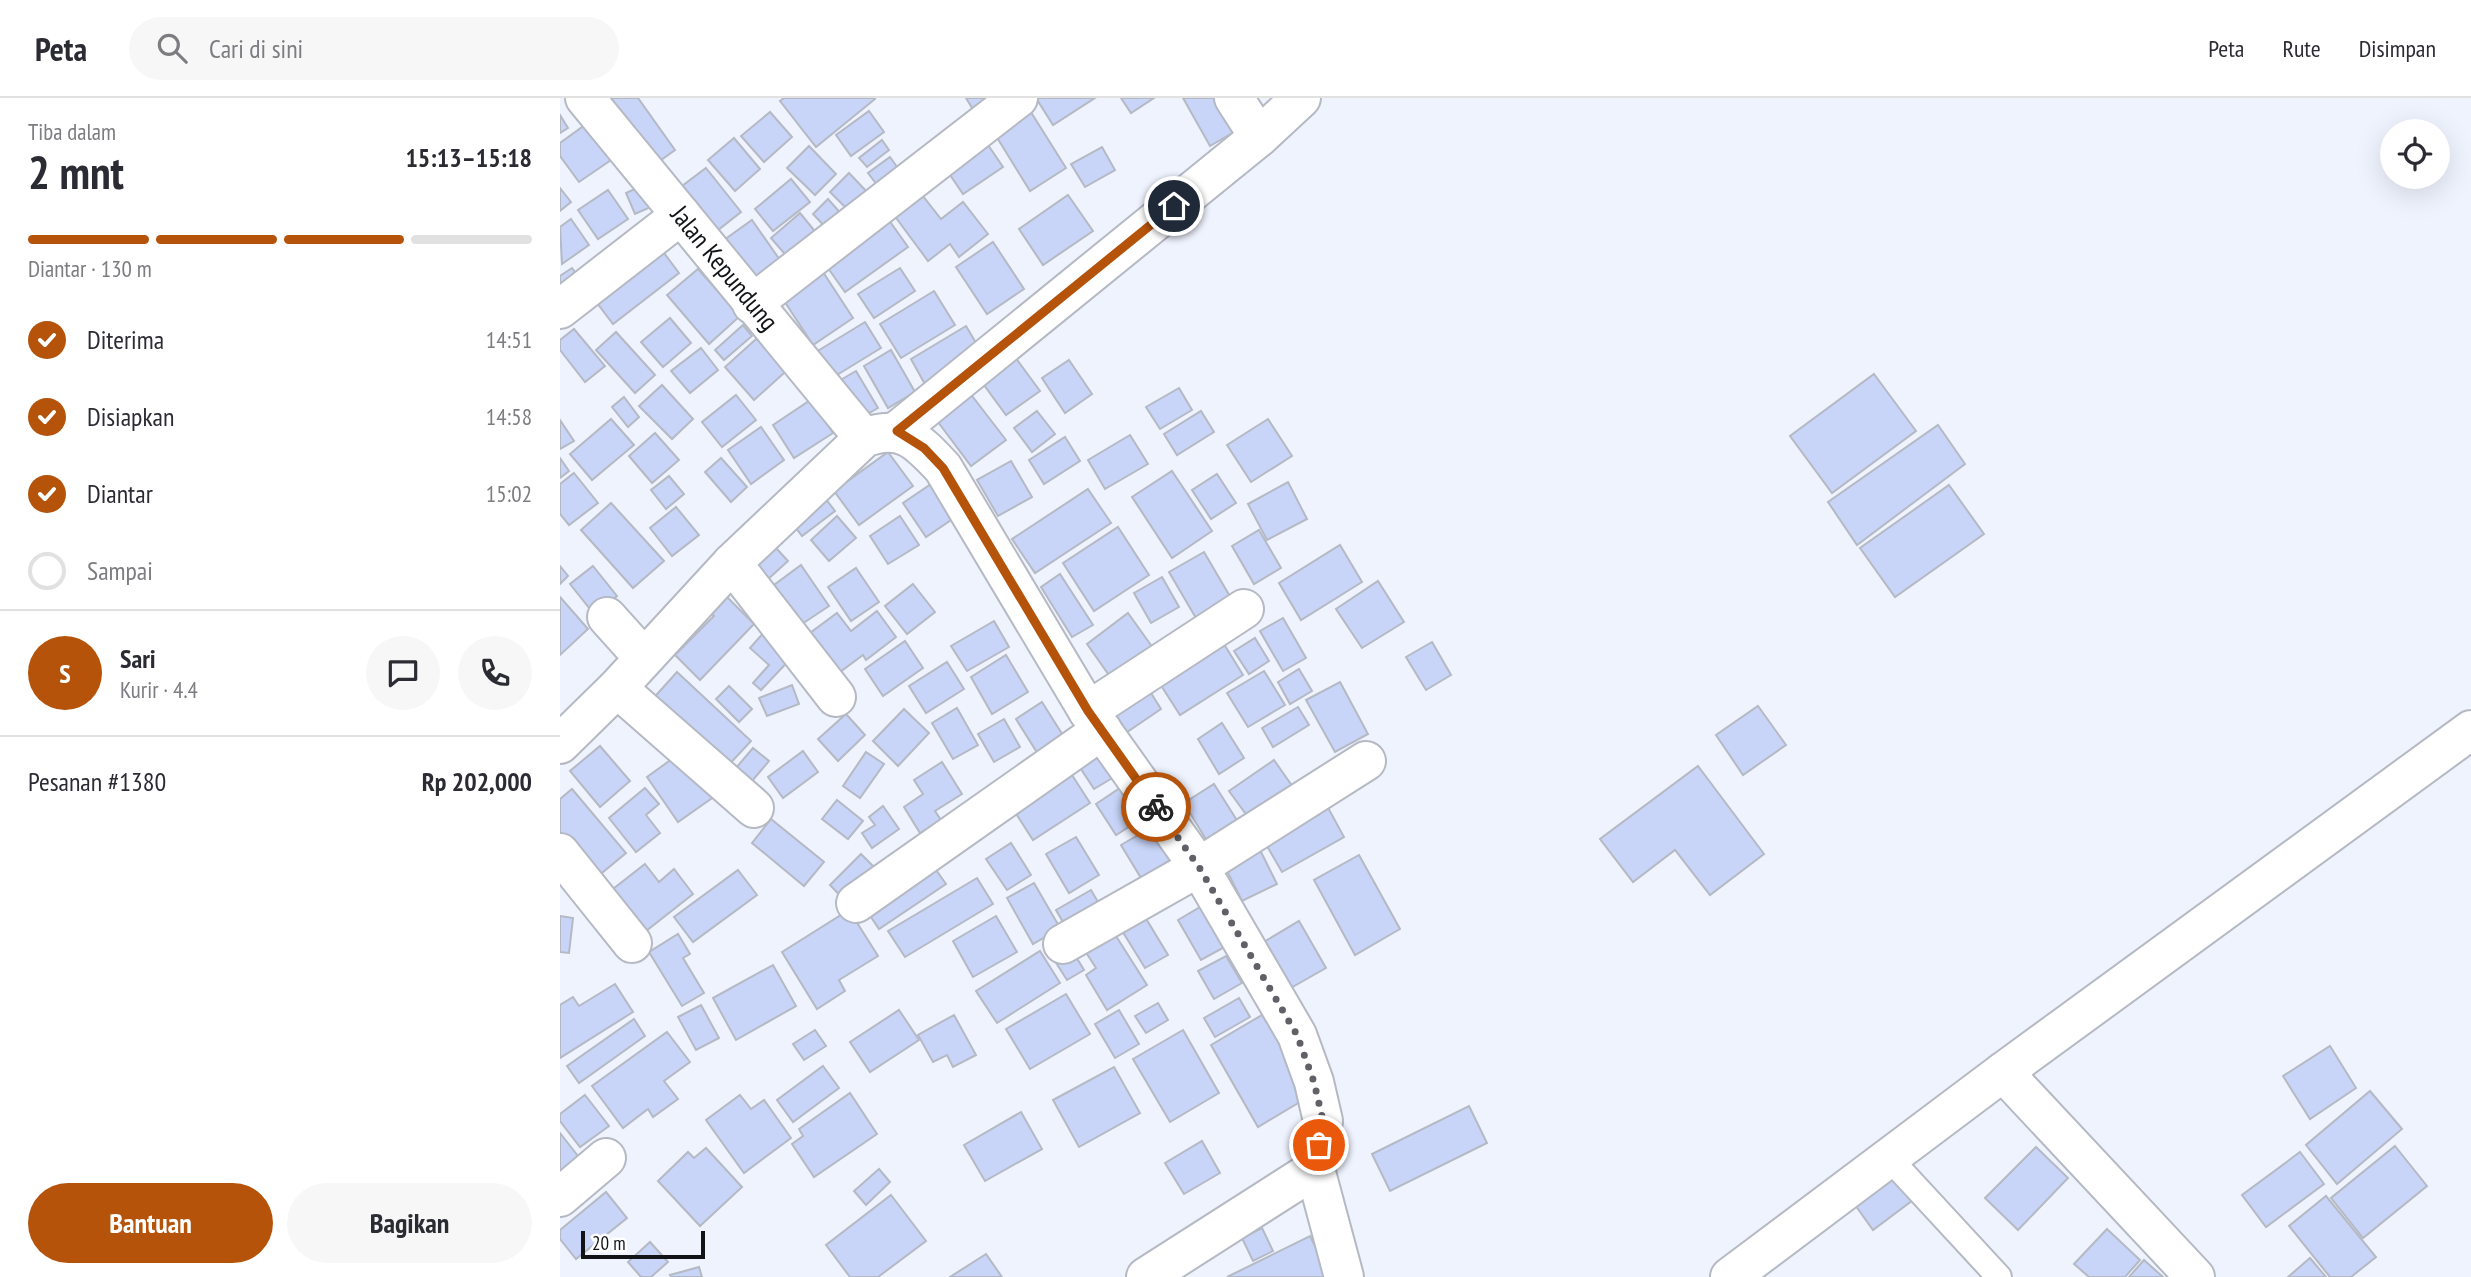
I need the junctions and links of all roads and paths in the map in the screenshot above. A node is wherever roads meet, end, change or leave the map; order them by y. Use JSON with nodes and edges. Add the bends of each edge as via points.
{"nodes":[{"id":1,"x":585,"y":98,"type":"edge"},
{"id":2,"x":1018,"y":98,"type":"edge"},
{"id":3,"x":1234,"y":98,"type":"edge"},
{"id":4,"x":1301,"y":98,"type":"edge"},
{"id":5,"x":1259,"y":137,"type":"junction"},
{"id":6,"x":681,"y":215,"type":"junction"},
{"id":7,"x":752,"y":304,"type":"junction"},
{"id":8,"x":560,"y":309,"type":"edge"},
{"id":9,"x":881,"y":434,"type":"junction"},
{"id":10,"x":732,"y":563,"type":"junction"},
{"id":11,"x":1244,"y":609,"type":"dead end"},
{"id":12,"x":607,"y":617,"type":"dead end"},
{"id":13,"x":643,"y":657,"type":"junction"},
{"id":14,"x":617,"y":688,"type":"junction"},
{"id":15,"x":836,"y":697,"type":"dead end"},
{"id":16,"x":1095,"y":720,"type":"junction"},
{"id":17,"x":2471,"y":730,"type":"edge"},
{"id":18,"x":560,"y":744,"type":"edge"},
{"id":19,"x":1366,"y":761,"type":"dead end"},
{"id":20,"x":754,"y":808,"type":"dead end"},
{"id":21,"x":560,"y":853,"type":"edge"},
{"id":22,"x":1199,"y":867,"type":"junction"},
{"id":23,"x":856,"y":903,"type":"dead end"},
{"id":24,"x":632,"y":943,"type":"dead end"},
{"id":25,"x":1063,"y":944,"type":"dead end"},
{"id":26,"x":2003,"y":1072,"type":"junction"},
{"id":27,"x":606,"y":1158,"type":"dead end"},
{"id":28,"x":1890,"y":1159,"type":"junction"},
{"id":29,"x":1315,"y":1169,"type":"junction"},
{"id":30,"x":560,"y":1197,"type":"edge"},
{"id":31,"x":1146,"y":1277,"type":"edge"},
{"id":32,"x":1344,"y":1277,"type":"edge"},
{"id":33,"x":1730,"y":1277,"type":"edge"},
{"id":34,"x":1999,"y":1277,"type":"edge"},
{"id":35,"x":2195,"y":1277,"type":"edge"}],
"edges":[{"from":1,"to":6,"type":"street","name":"Jalan Kepundung"},
{"from":2,"to":7,"type":"street"},
{"from":3,"to":5,"type":"street"},
{"from":4,"to":5,"type":"street"},
{"from":5,"to":9,"type":"street"},
{"from":6,"to":7,"type":"street","name":"Jalan Kepundung"},
{"from":6,"to":8,"type":"street"},
{"from":7,"to":9,"type":"street","name":"Jalan Kepundung"},
{"from":9,"to":10,"type":"street"},
{"from":9,"to":16,"type":"street","name":"Jalan Kepundung","via":[[924,448],[943,468]]},
{"from":10,"to":13,"type":"street"},
{"from":10,"to":15,"type":"street"},
{"from":11,"to":16,"type":"street"},
{"from":12,"to":13,"type":"street"},
{"from":13,"to":14,"type":"street"},
{"from":14,"to":18,"type":"street"},
{"from":14,"to":20,"type":"street"},
{"from":16,"to":22,"type":"street","name":"Jalan Kepundung"},
{"from":16,"to":23,"type":"street"},
{"from":17,"to":26,"type":"street"},
{"from":19,"to":22,"type":"street"},
{"from":21,"to":24,"type":"street"},
{"from":22,"to":25,"type":"street"},
{"from":22,"to":29,"type":"street","name":"Jalan Kepundung","via":[[1297,1035],[1323,1121]]},
{"from":26,"to":28,"type":"street"},
{"from":26,"to":35,"type":"street"},
{"from":27,"to":30,"type":"street"},
{"from":28,"to":33,"type":"street"},
{"from":28,"to":34,"type":"lane"},
{"from":29,"to":31,"type":"street"},
{"from":29,"to":32,"type":"street"}]}
